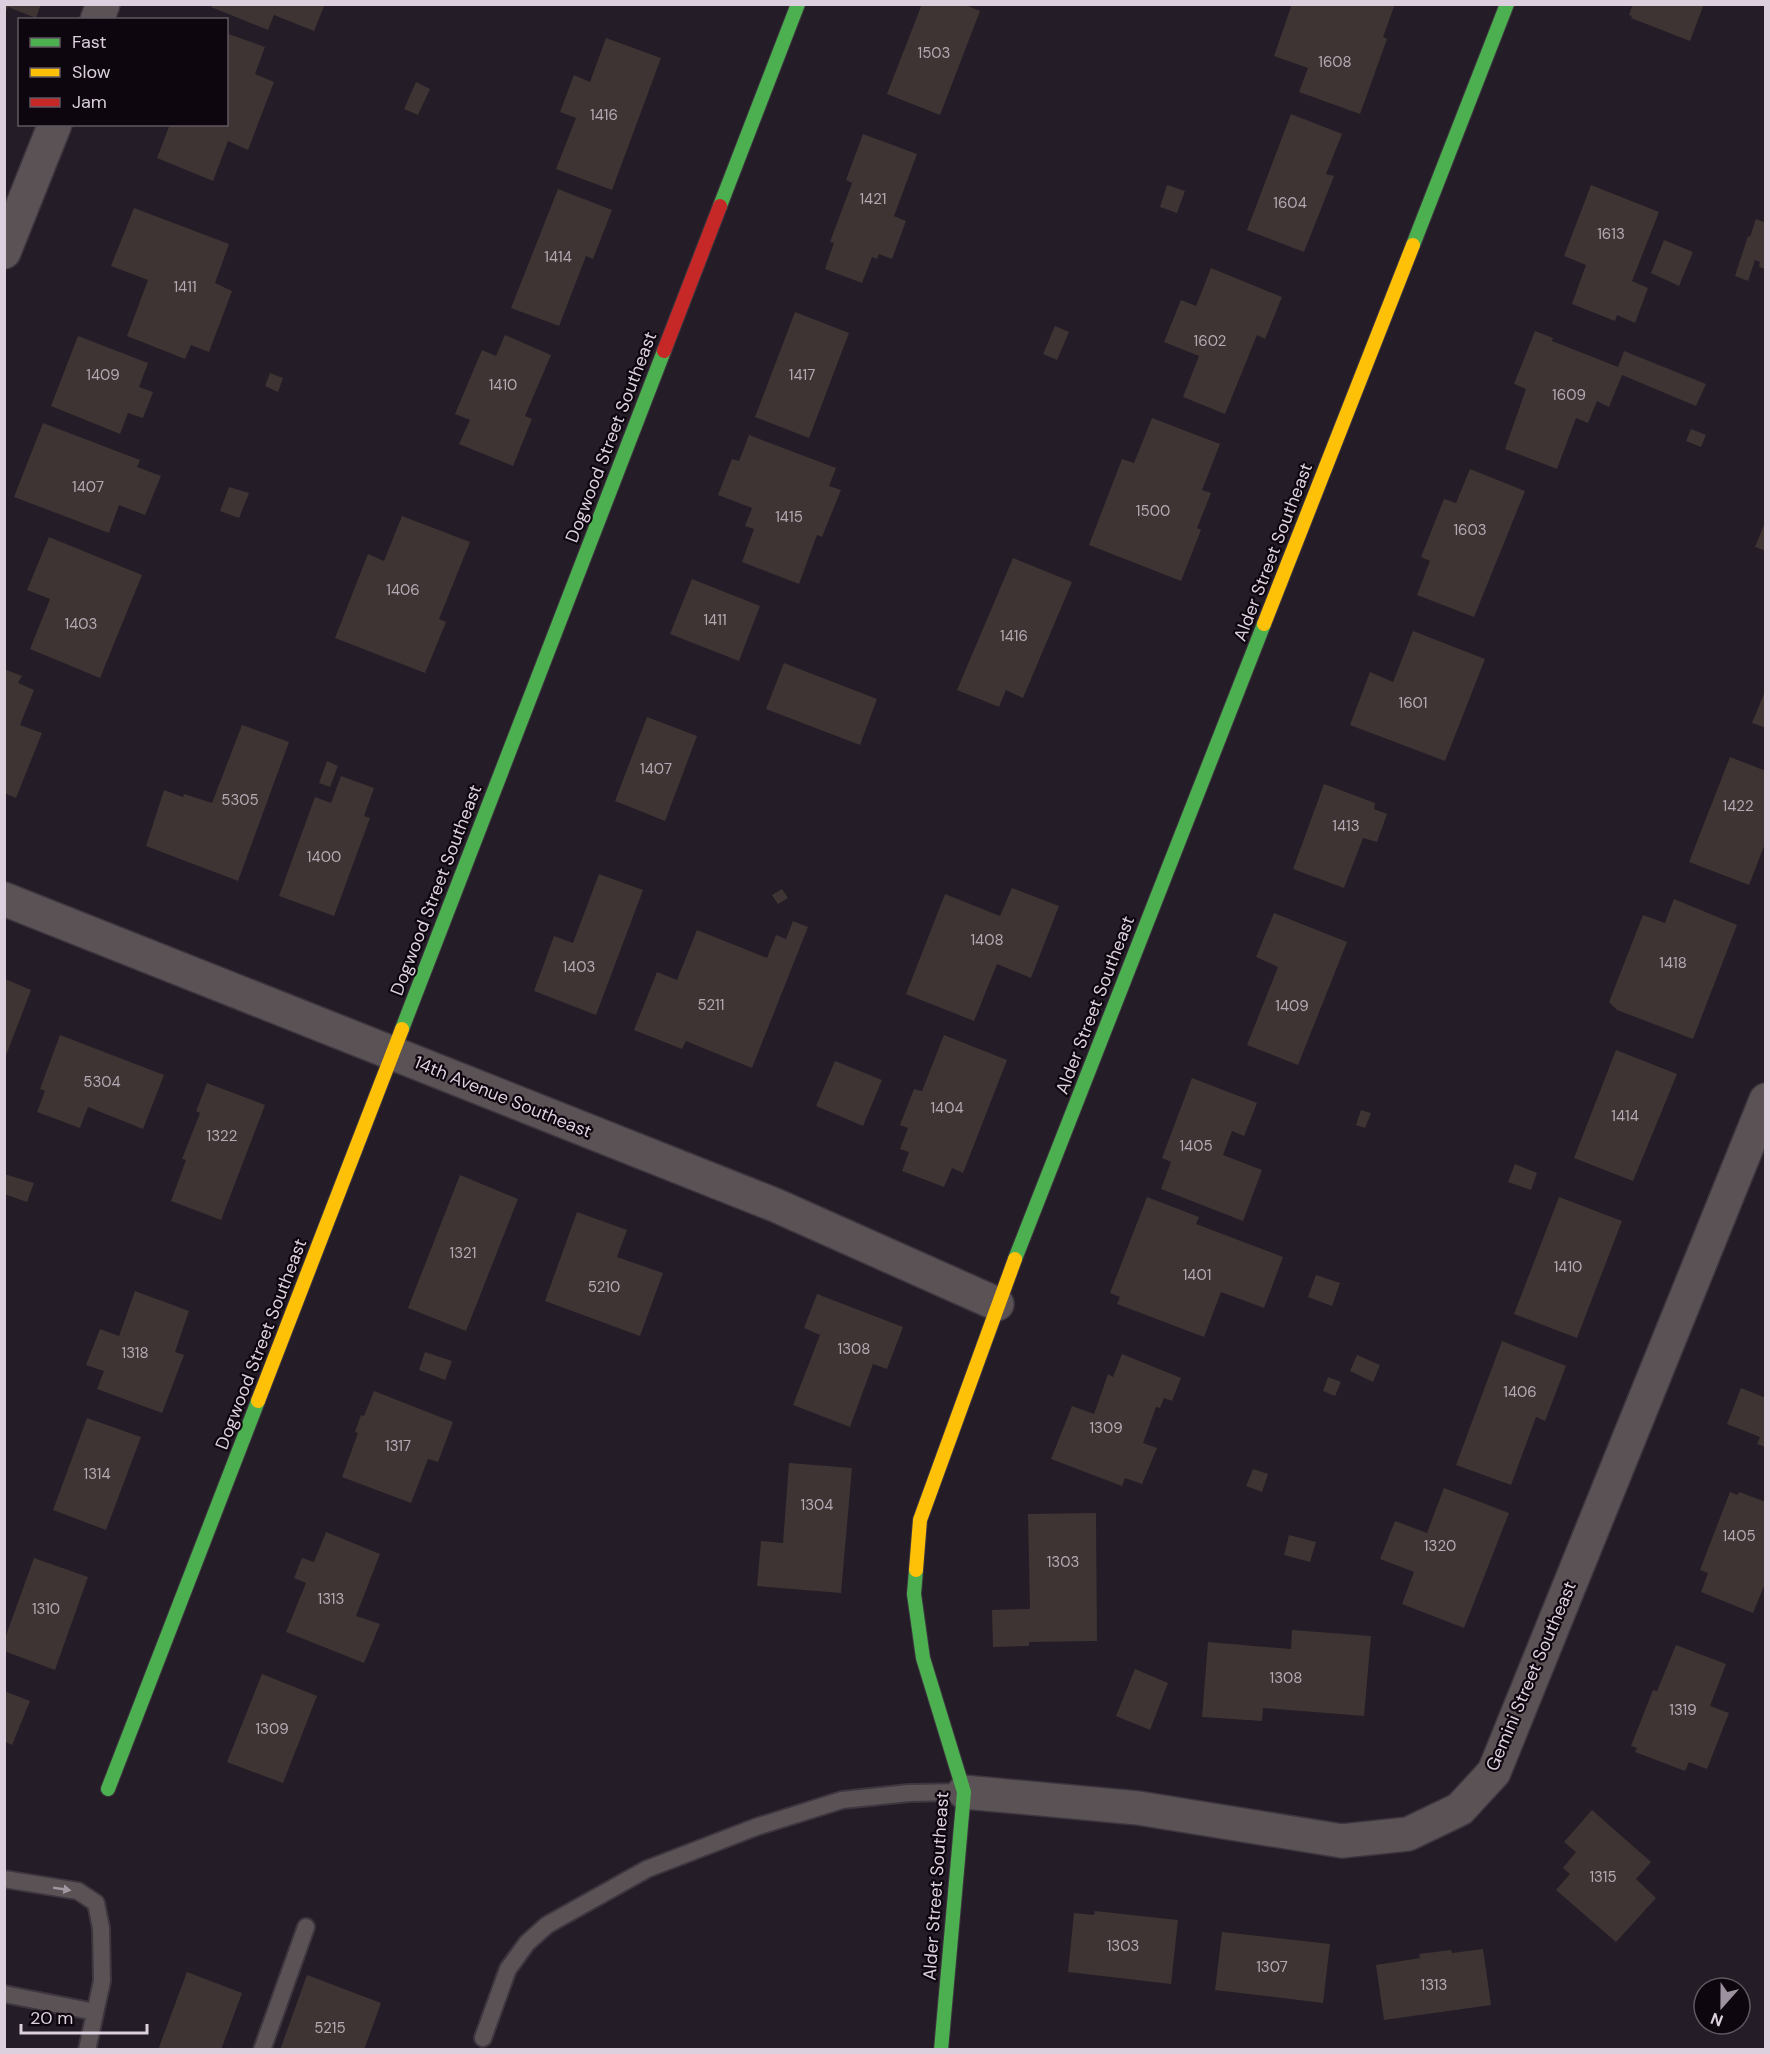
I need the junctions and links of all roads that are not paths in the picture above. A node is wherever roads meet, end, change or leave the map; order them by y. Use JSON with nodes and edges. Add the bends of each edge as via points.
{"nodes":[{"id":1,"x":798,"y":4,"type":"edge"},
{"id":2,"x":1507,"y":4,"type":"edge"},
{"id":3,"x":54,"y":126,"type":"edge"},
{"id":4,"x":4,"y":252,"type":"edge"},
{"id":5,"x":4,"y":899,"type":"edge"},
{"id":6,"x":392,"y":1053,"type":"junction"},
{"id":7,"x":1766,"y":1100,"type":"edge"},
{"id":8,"x":997,"y":1304,"type":"junction"},
{"id":9,"x":108,"y":1789,"type":"dead end"},
{"id":10,"x":964,"y":1792,"type":"junction"},
{"id":11,"x":4,"y":1879,"type":"edge"},
{"id":12,"x":306,"y":1927,"type":"dead end"},
{"id":13,"x":4,"y":1994,"type":"edge"},
{"id":14,"x":95,"y":2012,"type":"junction"},
{"id":15,"x":483,"y":2038,"type":"dead end"},
{"id":16,"x":87,"y":2049,"type":"edge"},
{"id":17,"x":262,"y":2049,"type":"edge"},
{"id":18,"x":941,"y":2049,"type":"edge"}],
"edges":[{"from":1,"to":6,"type":"street","name":"Dogwood Street Southeast"},
{"from":2,"to":8,"type":"street","name":"Alder Street Southeast"},
{"from":3,"to":4,"type":"street"},
{"from":5,"to":6,"type":"street","name":"14th Avenue Southeast"},
{"from":6,"to":8,"type":"street","name":"14th Avenue Southeast","via":[[775,1204]]},
{"from":6,"to":9,"type":"street","name":"Dogwood Street Southeast"},
{"from":7,"to":10,"type":"street","name":"Gemini Street Southeast","via":[[1494,1772],[1460,1809],[1408,1834],[1342,1841],[1138,1808]]},
{"from":8,"to":10,"type":"street","name":"Alder Street Southeast","via":[[920,1520],[914,1594],[923,1658]]},
{"from":10,"to":15,"type":"lane","via":[[909,1792],[842,1800],[756,1827],[646,1869],[547,1925],[527,1944],[508,1969]]},
{"from":10,"to":18,"type":"street","name":"Alder Street Southeast"},
{"from":11,"to":14,"type":"lane","one_way":true,"via":[[78,1891],[96,1903],[101,1928],[102,1981]]},
{"from":12,"to":17,"type":"lane"},
{"from":13,"to":14,"type":"lane"},
{"from":14,"to":16,"type":"lane"}]}
